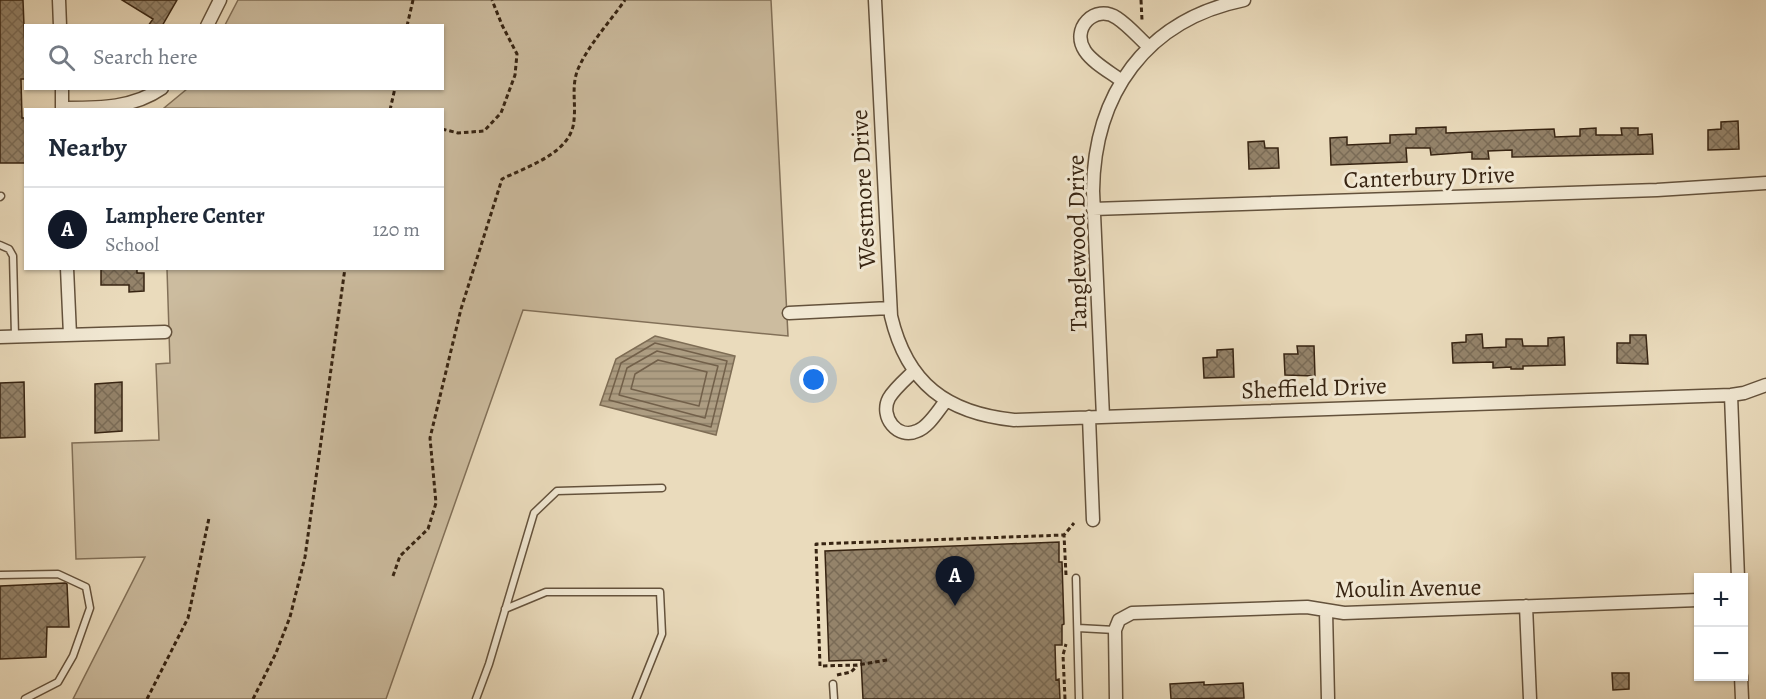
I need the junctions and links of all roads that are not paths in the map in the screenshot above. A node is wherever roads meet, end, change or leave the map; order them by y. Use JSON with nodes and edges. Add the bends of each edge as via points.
{"nodes":[{"id":1,"x":59,"y":0,"type":"edge"},
{"id":2,"x":220,"y":0,"type":"edge"},
{"id":3,"x":875,"y":0,"type":"edge"},
{"id":4,"x":1244,"y":0,"type":"edge"},
{"id":5,"x":60,"y":24,"type":"edge"},
{"id":6,"x":208,"y":24,"type":"edge"},
{"id":7,"x":1149,"y":47,"type":"junction"},
{"id":8,"x":1122,"y":81,"type":"junction"},
{"id":9,"x":62,"y":90,"type":"edge"},
{"id":10,"x":158,"y":90,"type":"edge"},
{"id":11,"x":62,"y":108,"type":"edge"},
{"id":12,"x":78,"y":108,"type":"edge"},
{"id":13,"x":1766,"y":183,"type":"edge"},
{"id":14,"x":1093,"y":209,"type":"junction"},
{"id":15,"x":0,"y":245,"type":"edge"},
{"id":16,"x":68,"y":270,"type":"edge"},
{"id":17,"x":890,"y":308,"type":"junction"},
{"id":18,"x":789,"y":313,"type":"dead end"},
{"id":19,"x":165,"y":332,"type":"dead end"},
{"id":20,"x":70,"y":335,"type":"junction"},
{"id":21,"x":15,"y":336,"type":"junction"},
{"id":22,"x":0,"y":337,"type":"edge"},
{"id":23,"x":914,"y":371,"type":"junction"},
{"id":24,"x":1766,"y":385,"type":"edge"},
{"id":25,"x":1731,"y":395,"type":"junction"},
{"id":26,"x":946,"y":400,"type":"junction"},
{"id":27,"x":1089,"y":417,"type":"junction"},
{"id":28,"x":1103,"y":417,"type":"junction"},
{"id":29,"x":662,"y":488,"type":"dead end"},
{"id":30,"x":1093,"y":520,"type":"dead end"},
{"id":31,"x":1738,"y":573,"type":"edge"},
{"id":32,"x":0,"y":575,"type":"edge"},
{"id":33,"x":1076,"y":578,"type":"dead end"},
{"id":34,"x":1694,"y":600,"type":"edge"},
{"id":35,"x":1526,"y":606,"type":"junction"},
{"id":36,"x":505,"y":609,"type":"junction"},
{"id":37,"x":1326,"y":611,"type":"junction"},
{"id":38,"x":1117,"y":625,"type":"junction"},
{"id":39,"x":1078,"y":628,"type":"junction"},
{"id":40,"x":1741,"y":681,"type":"edge"},
{"id":41,"x":833,"y":684,"type":"dead end"},
{"id":42,"x":25,"y":699,"type":"edge"},
{"id":43,"x":476,"y":699,"type":"edge"},
{"id":44,"x":636,"y":699,"type":"edge"},
{"id":45,"x":834,"y":699,"type":"edge"},
{"id":46,"x":1079,"y":699,"type":"edge"},
{"id":47,"x":1116,"y":699,"type":"edge"},
{"id":48,"x":1328,"y":699,"type":"edge"},
{"id":49,"x":1530,"y":699,"type":"edge"},
{"id":50,"x":1742,"y":699,"type":"edge"}],
"edges":[{"from":1,"to":5,"type":"street"},
{"from":2,"to":6,"type":"street"},
{"from":3,"to":17,"type":"street","name":"Westmore Drive"},
{"from":4,"to":7,"type":"street","name":"Tanglewood Drive","via":[[1192,17]]},
{"from":7,"to":8,"type":"street","name":"Tanglewood Drive"},
{"from":7,"to":8,"type":"street","via":[[1110,15],[1096,15],[1085,22],[1080,38],[1085,51]]},
{"from":8,"to":14,"type":"street","name":"Tanglewood Drive","via":[[1098,137]]},
{"from":9,"to":11,"type":"street"},
{"from":10,"to":12,"type":"street","via":[[125,105]]},
{"from":13,"to":14,"type":"street","name":"Canterbury Drive"},
{"from":14,"to":28,"type":"street","name":"Tanglewood Drive"},
{"from":15,"to":21,"type":"lane","via":[[13,256]]},
{"from":16,"to":20,"type":"street"},
{"from":17,"to":18,"type":"street"},
{"from":17,"to":23,"type":"street","name":"Westmore Drive","via":[[895,335]]},
{"from":19,"to":20,"type":"street"},
{"from":20,"to":21,"type":"street"},
{"from":21,"to":22,"type":"street"},
{"from":23,"to":26,"type":"street","name":"Sheffield Drive"},
{"from":23,"to":26,"type":"street","via":[[889,398],[887,413],[892,427],[900,432],[917,431]]},
{"from":24,"to":25,"type":"street","name":"Sheffield Drive"},
{"from":25,"to":28,"type":"street","name":"Sheffield Drive"},
{"from":25,"to":31,"type":"street"},
{"from":26,"to":27,"type":"street","name":"Sheffield Drive","via":[[988,417]]},
{"from":27,"to":28,"type":"street","name":"Sheffield Drive"},
{"from":27,"to":30,"type":"street"},
{"from":29,"to":36,"type":"lane","via":[[557,491],[534,513]]},
{"from":32,"to":42,"type":"lane","via":[[58,573],[86,587],[90,608],[73,656],[58,682]]},
{"from":33,"to":39,"type":"lane"},
{"from":34,"to":35,"type":"street","name":"Moulin Avenue"},
{"from":35,"to":37,"type":"street","name":"Moulin Avenue"},
{"from":35,"to":49,"type":"street"},
{"from":36,"to":43,"type":"lane"},
{"from":36,"to":44,"type":"lane","via":[[546,592],[660,592],[662,634]]},
{"from":37,"to":38,"type":"street","name":"Moulin Avenue","via":[[1307,607],[1132,613]]},
{"from":37,"to":48,"type":"street"},
{"from":38,"to":39,"type":"lane"},
{"from":38,"to":47,"type":"street"},
{"from":39,"to":46,"type":"lane"},
{"from":40,"to":50,"type":"street"},
{"from":41,"to":45,"type":"lane"}]}
